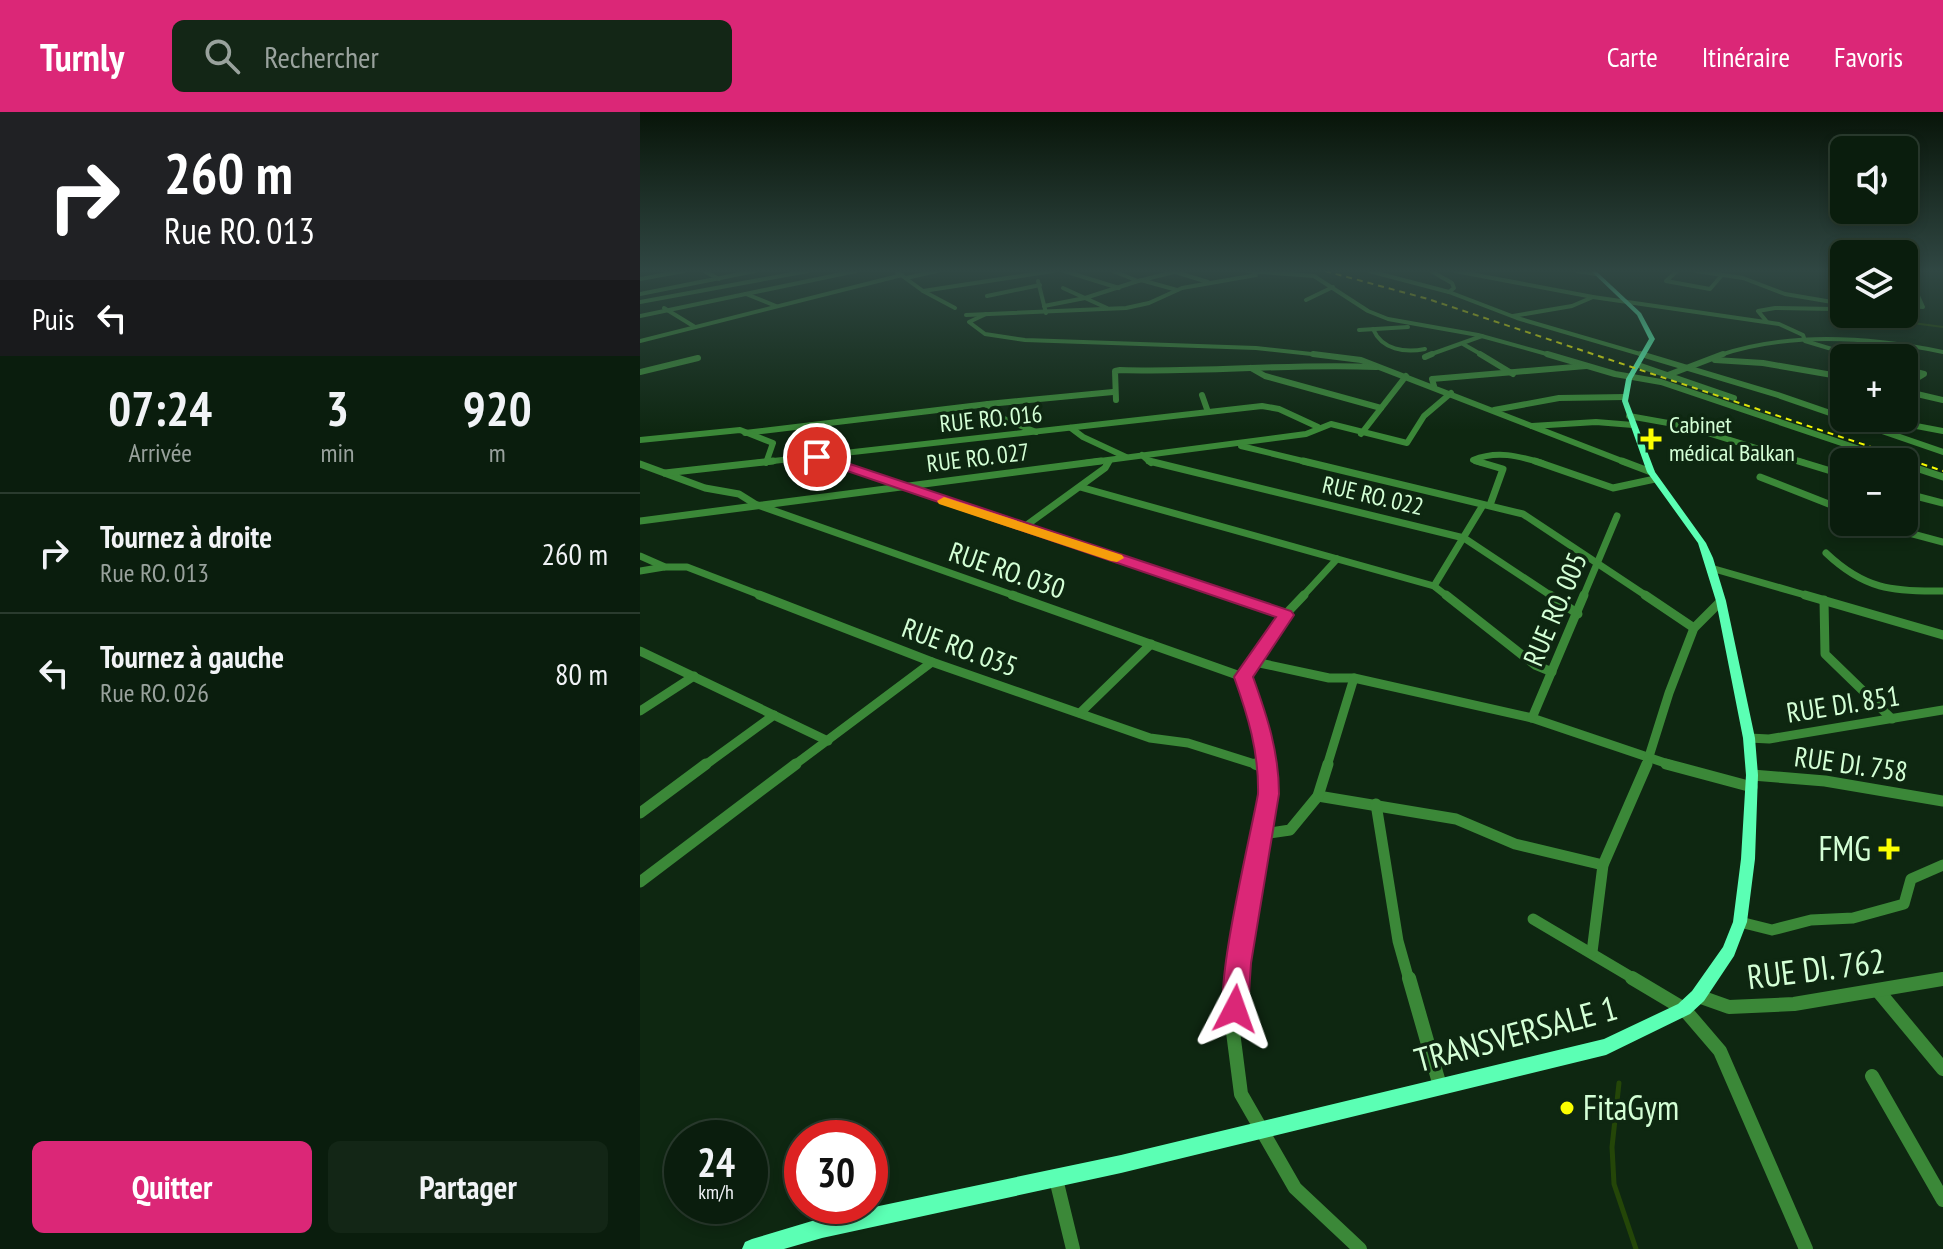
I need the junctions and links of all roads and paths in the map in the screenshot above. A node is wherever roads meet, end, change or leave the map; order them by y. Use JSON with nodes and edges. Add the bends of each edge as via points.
{"nodes":[{"id":1,"x":690,"y":324,"type":"edge"},
{"id":2,"x":706,"y":324,"type":"edge"},
{"id":3,"x":970,"y":324,"type":"edge"},
{"id":4,"x":1411,"y":324,"type":"edge"},
{"id":5,"x":1536,"y":324,"type":"edge"},
{"id":6,"x":1644,"y":324,"type":"edge"},
{"id":7,"x":1775,"y":324,"type":"edge"},
{"id":8,"x":1415,"y":325,"type":"junction"},
{"id":9,"x":695,"y":327,"type":"junction"},
{"id":10,"x":1373,"y":329,"type":"junction"},
{"id":11,"x":1359,"y":330,"type":"dead end"},
{"id":12,"x":1482,"y":336,"type":"junction"},
{"id":13,"x":640,"y":341,"type":"edge"},
{"id":14,"x":1805,"y":341,"type":"junction"},
{"id":15,"x":1463,"y":344,"type":"junction"},
{"id":16,"x":1425,"y":349,"type":"dead end"},
{"id":17,"x":1830,"y":349,"type":"edge"},
{"id":18,"x":1943,"y":352,"type":"edge"},
{"id":19,"x":1425,"y":357,"type":"dead end"},
{"id":20,"x":698,"y":358,"type":"dead end"},
{"id":21,"x":1641,"y":360,"type":"junction"},
{"id":22,"x":1707,"y":360,"type":"junction"},
{"id":23,"x":1589,"y":365,"type":"junction"},
{"id":24,"x":1249,"y":367,"type":"junction"},
{"id":25,"x":1379,"y":367,"type":"junction"},
{"id":26,"x":1686,"y":369,"type":"junction"},
{"id":27,"x":1830,"y":371,"type":"edge"},
{"id":28,"x":640,"y":372,"type":"edge"},
{"id":29,"x":1825,"y":373,"type":"junction"},
{"id":30,"x":1513,"y":374,"type":"junction"},
{"id":31,"x":1830,"y":374,"type":"edge"},
{"id":32,"x":1668,"y":375,"type":"junction"},
{"id":33,"x":1406,"y":376,"type":"junction"},
{"id":34,"x":1629,"y":379,"type":"junction"},
{"id":35,"x":1434,"y":386,"type":"junction"},
{"id":36,"x":1113,"y":392,"type":"junction"},
{"id":37,"x":1918,"y":392,"type":"edge"},
{"id":38,"x":1451,"y":393,"type":"junction"},
{"id":39,"x":1202,"y":395,"type":"dead end"},
{"id":40,"x":1625,"y":397,"type":"junction"},
{"id":41,"x":1734,"y":398,"type":"dead end"},
{"id":42,"x":1116,"y":400,"type":"dead end"},
{"id":43,"x":1943,"y":400,"type":"edge"},
{"id":44,"x":988,"y":404,"type":"junction"},
{"id":45,"x":1381,"y":408,"type":"junction"},
{"id":46,"x":1493,"y":410,"type":"junction"},
{"id":47,"x":1830,"y":411,"type":"edge"},
{"id":48,"x":1208,"y":412,"type":"junction"},
{"id":49,"x":1631,"y":420,"type":"junction"},
{"id":50,"x":1532,"y":426,"type":"junction"},
{"id":51,"x":1918,"y":426,"type":"edge"},
{"id":52,"x":1318,"y":427,"type":"junction"},
{"id":53,"x":1071,"y":428,"type":"junction"},
{"id":54,"x":1943,"y":431,"type":"edge"},
{"id":55,"x":1036,"y":432,"type":"junction"},
{"id":56,"x":1891,"y":432,"type":"edge"},
{"id":57,"x":745,"y":433,"type":"junction"},
{"id":58,"x":1361,"y":434,"type":"junction"},
{"id":59,"x":640,"y":440,"type":"edge"},
{"id":60,"x":1233,"y":444,"type":"junction"},
{"id":61,"x":1857,"y":448,"type":"edge"},
{"id":62,"x":1943,"y":452,"type":"edge"},
{"id":63,"x":1142,"y":455,"type":"junction"},
{"id":64,"x":817,"y":457,"type":"junction"},
{"id":65,"x":1126,"y":457,"type":"junction"},
{"id":66,"x":1109,"y":460,"type":"junction"},
{"id":67,"x":766,"y":463,"type":"junction"},
{"id":68,"x":640,"y":464,"type":"edge"},
{"id":69,"x":1918,"y":469,"type":"edge"},
{"id":70,"x":1830,"y":471,"type":"edge"},
{"id":71,"x":665,"y":473,"type":"junction"},
{"id":72,"x":1653,"y":475,"type":"junction"},
{"id":73,"x":1760,"y":477,"type":"dead end"},
{"id":74,"x":1943,"y":477,"type":"edge"},
{"id":75,"x":897,"y":486,"type":"junction"},
{"id":76,"x":1080,"y":487,"type":"junction"},
{"id":77,"x":1918,"y":497,"type":"edge"},
{"id":78,"x":1943,"y":503,"type":"edge"},
{"id":79,"x":755,"y":504,"type":"junction"},
{"id":80,"x":1830,"y":504,"type":"edge"},
{"id":81,"x":1486,"y":505,"type":"junction"},
{"id":82,"x":1617,"y":516,"type":"dead end"},
{"id":83,"x":640,"y":521,"type":"edge"},
{"id":84,"x":1024,"y":527,"type":"junction"},
{"id":85,"x":1918,"y":535,"type":"edge"},
{"id":86,"x":1464,"y":538,"type":"junction"},
{"id":87,"x":1943,"y":542,"type":"edge"},
{"id":88,"x":1826,"y":553,"type":"dead end"},
{"id":89,"x":640,"y":556,"type":"edge"},
{"id":90,"x":1337,"y":559,"type":"junction"},
{"id":91,"x":1600,"y":562,"type":"junction"},
{"id":92,"x":665,"y":567,"type":"junction"},
{"id":93,"x":1711,"y":568,"type":"junction"},
{"id":94,"x":640,"y":571,"type":"edge"},
{"id":95,"x":1434,"y":586,"type":"junction"},
{"id":96,"x":1943,"y":591,"type":"edge"},
{"id":97,"x":1824,"y":600,"type":"junction"},
{"id":98,"x":1721,"y":601,"type":"junction"},
{"id":99,"x":1578,"y":614,"type":"junction"},
{"id":100,"x":1285,"y":615,"type":"junction"},
{"id":101,"x":1694,"y":628,"type":"junction"},
{"id":102,"x":1943,"y":635,"type":"edge"},
{"id":103,"x":1151,"y":644,"type":"junction"},
{"id":104,"x":640,"y":651,"type":"edge"},
{"id":105,"x":932,"y":662,"type":"junction"},
{"id":106,"x":1255,"y":662,"type":"junction"},
{"id":107,"x":1552,"y":672,"type":"junction"},
{"id":108,"x":694,"y":676,"type":"junction"},
{"id":109,"x":1243,"y":677,"type":"junction"},
{"id":110,"x":1354,"y":678,"type":"junction"},
{"id":111,"x":1943,"y":710,"type":"edge"},
{"id":112,"x":640,"y":711,"type":"edge"},
{"id":113,"x":1080,"y":713,"type":"junction"},
{"id":114,"x":774,"y":715,"type":"junction"},
{"id":115,"x":1532,"y":718,"type":"junction"},
{"id":116,"x":1892,"y":719,"type":"junction"},
{"id":117,"x":1749,"y":738,"type":"junction"},
{"id":118,"x":828,"y":741,"type":"junction"},
{"id":119,"x":1649,"y":760,"type":"junction"},
{"id":120,"x":1269,"y":769,"type":"junction"},
{"id":121,"x":1752,"y":781,"type":"junction"},
{"id":122,"x":1318,"y":796,"type":"junction"},
{"id":123,"x":1943,"y":801,"type":"edge"},
{"id":124,"x":1376,"y":804,"type":"junction"},
{"id":125,"x":640,"y":813,"type":"edge"},
{"id":126,"x":1263,"y":834,"type":"junction"},
{"id":127,"x":1603,"y":865,"type":"junction"},
{"id":128,"x":1943,"y":865,"type":"edge"},
{"id":129,"x":640,"y":882,"type":"edge"},
{"id":130,"x":1533,"y":919,"type":"dead end"},
{"id":131,"x":1740,"y":922,"type":"junction"},
{"id":132,"x":1592,"y":952,"type":"junction"},
{"id":133,"x":1943,"y":979,"type":"edge"},
{"id":134,"x":1879,"y":992,"type":"junction"},
{"id":135,"x":1698,"y":996,"type":"junction"},
{"id":136,"x":1684,"y":1009,"type":"junction"},
{"id":137,"x":1943,"y":1069,"type":"edge"},
{"id":138,"x":1872,"y":1076,"type":"dead end"},
{"id":139,"x":1440,"y":1086,"type":"junction"},
{"id":140,"x":1261,"y":1132,"type":"junction"},
{"id":141,"x":1056,"y":1179,"type":"junction"},
{"id":142,"x":1943,"y":1200,"type":"edge"},
{"id":143,"x":752,"y":1249,"type":"edge"},
{"id":144,"x":1073,"y":1249,"type":"edge"},
{"id":145,"x":1360,"y":1249,"type":"edge"},
{"id":146,"x":1806,"y":1249,"type":"edge"}],
"edges":[{"from":1,"to":9,"type":"street"},
{"from":2,"to":9,"type":"street"},
{"from":3,"to":25,"type":"street","via":[[985,334],[1025,340],[1256,348],[1331,354]]},
{"from":4,"to":8,"type":"street"},
{"from":5,"to":21,"type":"street"},
{"from":6,"to":21,"type":"main road","via":[[1652,339]]},
{"from":7,"to":14,"type":"street","via":[[1795,329]]},
{"from":8,"to":10,"type":"street"},
{"from":8,"to":12,"type":"street"},
{"from":9,"to":13,"type":"street"},
{"from":10,"to":11,"type":"street"},
{"from":10,"to":16,"type":"street","via":[[1389,346]]},
{"from":12,"to":15,"type":"street"},
{"from":12,"to":23,"type":"street"},
{"from":14,"to":17,"type":"street"},
{"from":14,"to":18,"type":"street","via":[[1867,341]]},
{"from":14,"to":22,"type":"street","via":[[1751,346]]},
{"from":15,"to":19,"type":"street"},
{"from":15,"to":30,"type":"street"},
{"from":20,"to":28,"type":"street"},
{"from":21,"to":26,"type":"street"},
{"from":21,"to":32,"type":"street"},
{"from":21,"to":34,"type":"main road","name":"TRANSVERSALE 1"},
{"from":22,"to":26,"type":"street"},
{"from":22,"to":29,"type":"street"},
{"from":23,"to":30,"type":"street"},
{"from":23,"to":34,"type":"street"},
{"from":24,"to":25,"type":"street"},
{"from":24,"to":36,"type":"street","via":[[1120,370],[1115,371]]},
{"from":24,"to":45,"type":"street"},
{"from":25,"to":33,"type":"street"},
{"from":26,"to":32,"type":"street"},
{"from":26,"to":47,"type":"street"},
{"from":27,"to":29,"type":"street"},
{"from":29,"to":31,"type":"street"},
{"from":30,"to":35,"type":"street","via":[[1432,379]]},
{"from":32,"to":41,"type":"street"},
{"from":33,"to":35,"type":"street"},
{"from":33,"to":45,"type":"street"},
{"from":34,"to":40,"type":"main road","name":"TRANSVERSALE 1"},
{"from":34,"to":61,"type":"street","via":[[1661,382]]},
{"from":35,"to":38,"type":"street"},
{"from":36,"to":42,"type":"street"},
{"from":36,"to":44,"type":"street"},
{"from":37,"to":43,"type":"street"},
{"from":38,"to":46,"type":"street"},
{"from":38,"to":58,"type":"street","via":[[1424,416],[1407,443]]},
{"from":39,"to":48,"type":"street"},
{"from":40,"to":46,"type":"street","via":[[1589,394]]},
{"from":40,"to":49,"type":"main road","name":"TRANSVERSALE 1"},
{"from":44,"to":55,"type":"street","via":[[987,412]]},
{"from":44,"to":57,"type":"street"},
{"from":45,"to":58,"type":"street"},
{"from":46,"to":50,"type":"street"},
{"from":48,"to":52,"type":"street","name":"RUE RO. 016","via":[[1262,406]]},
{"from":48,"to":53,"type":"street","name":"RUE RO. 016"},
{"from":49,"to":50,"type":"street"},
{"from":49,"to":70,"type":"street","via":[[1685,426]]},
{"from":49,"to":72,"type":"main road","name":"TRANSVERSALE 1"},
{"from":50,"to":72,"type":"street"},
{"from":51,"to":54,"type":"street"},
{"from":52,"to":58,"type":"street","via":[[1331,424]]},
{"from":52,"to":60,"type":"street","name":"RUE RO. 027","via":[[1306,434]]},
{"from":53,"to":55,"type":"street","name":"RUE RO. 016"},
{"from":53,"to":65,"type":"street"},
{"from":55,"to":64,"type":"street","name":"RUE RO. 016"},
{"from":56,"to":62,"type":"street"},
{"from":57,"to":59,"type":"street"},
{"from":57,"to":67,"type":"street","via":[[773,443]]},
{"from":60,"to":63,"type":"street","name":"RUE RO. 027"},
{"from":60,"to":81,"type":"street"},
{"from":63,"to":65,"type":"street","name":"RUE RO. 027"},
{"from":63,"to":86,"type":"street","name":"RUE RO. 022","via":[[1151,463]]},
{"from":64,"to":67,"type":"street","name":"RUE RO. 016"},
{"from":64,"to":75,"type":"street"},
{"from":65,"to":66,"type":"street","name":"RUE RO. 027"},
{"from":66,"to":75,"type":"street","name":"RUE RO. 027"},
{"from":66,"to":76,"type":"street"},
{"from":67,"to":71,"type":"street","name":"RUE RO. 016"},
{"from":68,"to":71,"type":"street","name":"RUE RO. 030"},
{"from":69,"to":74,"type":"street"},
{"from":71,"to":79,"type":"street","name":"RUE RO. 030","via":[[739,494]]},
{"from":72,"to":81,"type":"street","via":[[1613,488],[1492,451],[1473,460],[1503,469]]},
{"from":72,"to":93,"type":"main road","name":"TRANSVERSALE 1","via":[[1702,543]]},
{"from":73,"to":80,"type":"street"},
{"from":75,"to":79,"type":"street","name":"RUE RO. 027"},
{"from":75,"to":84,"type":"street"},
{"from":76,"to":84,"type":"street"},
{"from":76,"to":90,"type":"street"},
{"from":77,"to":78,"type":"street"},
{"from":79,"to":83,"type":"street","name":"RUE RO. 027"},
{"from":79,"to":103,"type":"street","name":"RUE RO. 030"},
{"from":81,"to":86,"type":"street"},
{"from":81,"to":91,"type":"street","via":[[1523,514]]},
{"from":82,"to":91,"type":"street","name":"RUE RO. 005"},
{"from":84,"to":100,"type":"street"},
{"from":85,"to":87,"type":"street"},
{"from":86,"to":95,"type":"street"},
{"from":86,"to":99,"type":"street","name":"RUE RO. 022"},
{"from":88,"to":96,"type":"street","via":[[1866,585],[1890,591]]},
{"from":89,"to":92,"type":"street","name":"RUE RO. 035"},
{"from":90,"to":95,"type":"street"},
{"from":90,"to":100,"type":"street"},
{"from":91,"to":99,"type":"street","name":"RUE RO. 005"},
{"from":91,"to":101,"type":"street"},
{"from":92,"to":94,"type":"street"},
{"from":92,"to":105,"type":"street","name":"RUE RO. 035","via":[[687,567]]},
{"from":93,"to":97,"type":"street"},
{"from":93,"to":98,"type":"main road","name":"TRANSVERSALE 1"},
{"from":95,"to":107,"type":"street","via":[[1535,665]]},
{"from":97,"to":102,"type":"street"},
{"from":97,"to":116,"type":"street","via":[[1825,654]]},
{"from":98,"to":101,"type":"street"},
{"from":98,"to":117,"type":"main road","name":"TRANSVERSALE 1"},
{"from":99,"to":107,"type":"street","name":"RUE RO. 005"},
{"from":100,"to":106,"type":"street"},
{"from":101,"to":119,"type":"street"},
{"from":103,"to":109,"type":"street","name":"RUE RO. 030"},
{"from":103,"to":113,"type":"street"},
{"from":104,"to":108,"type":"street"},
{"from":105,"to":113,"type":"street","name":"RUE RO. 035"},
{"from":105,"to":118,"type":"street"},
{"from":106,"to":109,"type":"street"},
{"from":106,"to":110,"type":"street","name":"RUE DI. 758"},
{"from":107,"to":115,"type":"street","name":"RUE RO. 005"},
{"from":108,"to":112,"type":"street"},
{"from":108,"to":114,"type":"street"},
{"from":109,"to":120,"type":"street"},
{"from":110,"to":115,"type":"street","name":"RUE DI. 758"},
{"from":110,"to":122,"type":"street"},
{"from":111,"to":116,"type":"street","name":"RUE DI. 851"},
{"from":113,"to":120,"type":"street","name":"RUE RO. 035","via":[[1150,738],[1188,743]]},
{"from":114,"to":118,"type":"street"},
{"from":114,"to":125,"type":"street"},
{"from":115,"to":119,"type":"street","name":"RUE DI. 758"},
{"from":116,"to":117,"type":"street","name":"RUE DI. 851"},
{"from":117,"to":121,"type":"main road","name":"TRANSVERSALE 1"},
{"from":118,"to":129,"type":"street"},
{"from":119,"to":121,"type":"street","name":"RUE DI. 758"},
{"from":119,"to":127,"type":"street"},
{"from":120,"to":126,"type":"street"},
{"from":121,"to":123,"type":"street","name":"RUE DI. 758","via":[[1825,781]]},
{"from":121,"to":131,"type":"main road","name":"TRANSVERSALE 1"},
{"from":122,"to":124,"type":"street"},
{"from":122,"to":126,"type":"street","via":[[1290,830]]},
{"from":124,"to":127,"type":"street","via":[[1456,819],[1515,844]]},
{"from":124,"to":139,"type":"street","via":[[1398,941]]},
{"from":126,"to":140,"type":"street","via":[[1238,963],[1233,1032],[1241,1094]]},
{"from":127,"to":132,"type":"street"},
{"from":128,"to":131,"type":"street","via":[[1911,879],[1904,904],[1772,930]]},
{"from":130,"to":132,"type":"street"},
{"from":131,"to":135,"type":"main road","name":"TRANSVERSALE 1","via":[[1729,951]]},
{"from":132,"to":136,"type":"street"},
{"from":133,"to":134,"type":"street","name":"RUE DI. 762"},
{"from":134,"to":135,"type":"street","name":"RUE DI. 762","via":[[1729,1007]]},
{"from":134,"to":137,"type":"street"},
{"from":135,"to":136,"type":"main road","name":"TRANSVERSALE 1"},
{"from":136,"to":139,"type":"main road","name":"TRANSVERSALE 1","via":[[1606,1047]]},
{"from":136,"to":146,"type":"street","via":[[1720,1051]]},
{"from":138,"to":142,"type":"street"},
{"from":139,"to":140,"type":"main road","name":"TRANSVERSALE 1"},
{"from":140,"to":141,"type":"main road","name":"TRANSVERSALE 1"},
{"from":140,"to":145,"type":"street","via":[[1295,1188]]},
{"from":141,"to":143,"type":"main road","name":"TRANSVERSALE 1","via":[[822,1228]]},
{"from":141,"to":144,"type":"street"}]}
